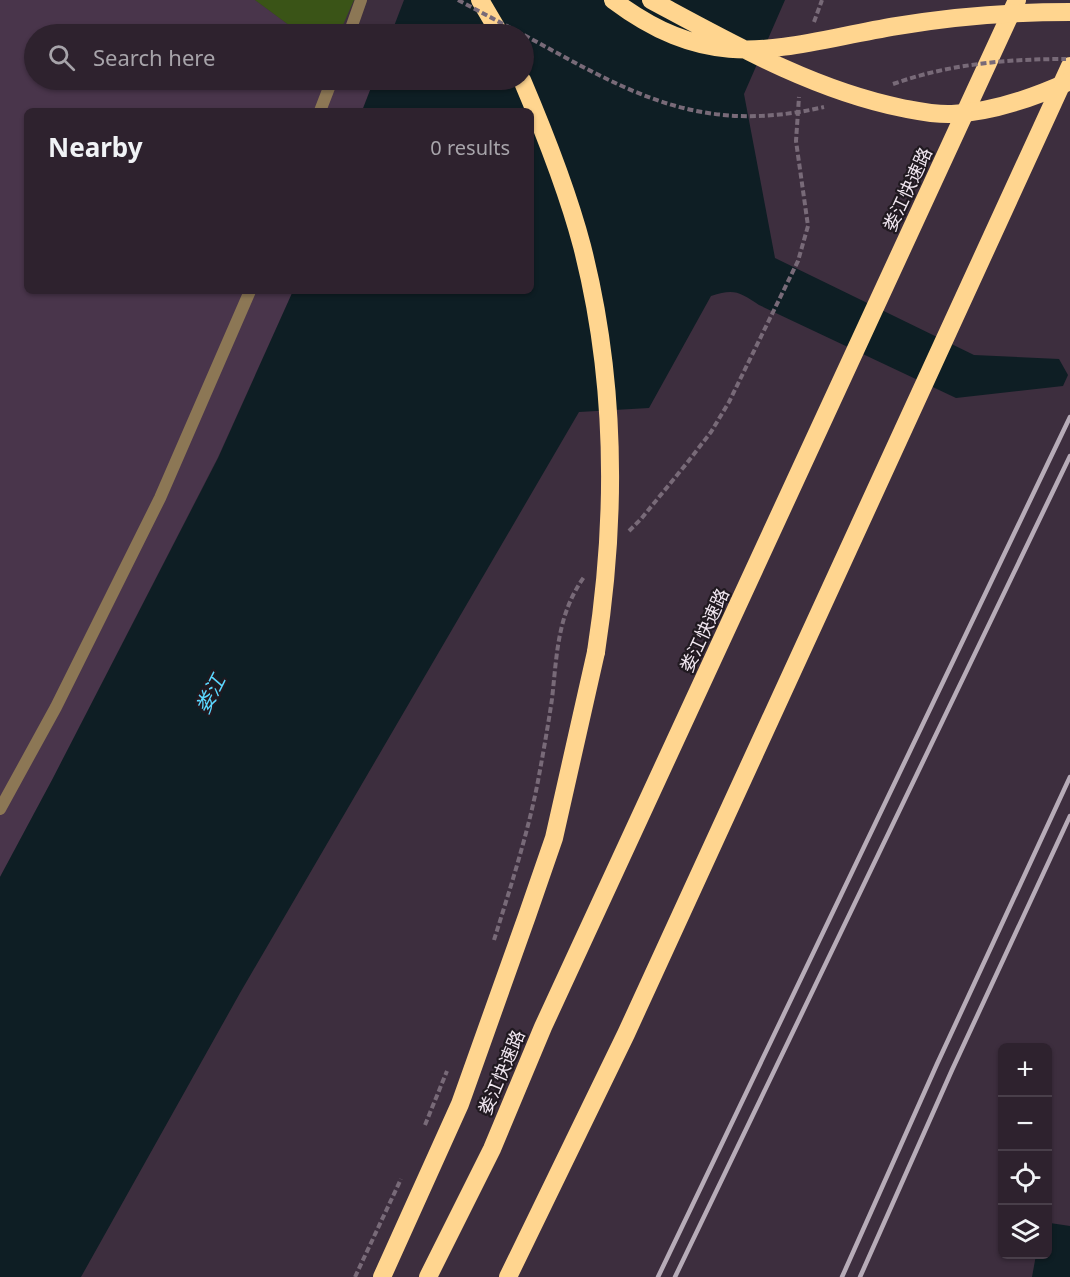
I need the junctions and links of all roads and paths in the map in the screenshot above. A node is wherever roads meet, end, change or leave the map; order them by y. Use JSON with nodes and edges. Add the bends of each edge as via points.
{"nodes":[{"id":1,"x":361,"y":0,"type":"edge"},
{"id":2,"x":458,"y":0,"type":"edge"},
{"id":3,"x":480,"y":0,"type":"edge"},
{"id":4,"x":614,"y":0,"type":"edge"},
{"id":5,"x":651,"y":0,"type":"edge"},
{"id":6,"x":822,"y":0,"type":"edge"},
{"id":7,"x":1017,"y":0,"type":"edge"},
{"id":8,"x":1070,"y":12,"type":"edge"},
{"id":9,"x":353,"y":24,"type":"edge"},
{"id":10,"x":494,"y":24,"type":"edge"},
{"id":11,"x":503,"y":24,"type":"edge"},
{"id":12,"x":813,"y":27,"type":"dead end"},
{"id":13,"x":1070,"y":66,"type":"edge"},
{"id":14,"x":1070,"y":81,"type":"edge"},
{"id":15,"x":328,"y":90,"type":"edge"},
{"id":16,"x":526,"y":90,"type":"edge"},
{"id":17,"x":800,"y":90,"type":"dead end"},
{"id":18,"x":321,"y":108,"type":"edge"},
{"id":19,"x":534,"y":108,"type":"edge"},
{"id":20,"x":534,"y":109,"type":"edge"},
{"id":21,"x":249,"y":294,"type":"edge"},
{"id":22,"x":771,"y":319,"type":"dead end"},
{"id":23,"x":0,"y":809,"type":"edge"},
{"id":24,"x":382,"y":1277,"type":"edge"},
{"id":25,"x":428,"y":1277,"type":"edge"},
{"id":26,"x":508,"y":1277,"type":"edge"}],
"edges":[{"from":1,"to":9,"type":"street"},
{"from":2,"to":11,"type":"path","bridge":true},
{"from":3,"to":10,"type":"highway","bridge":true},
{"from":4,"to":8,"type":"highway","bridge":true,"via":[[645,22],[684,40],[744,50],[797,46],[976,15]]},
{"from":5,"to":14,"type":"highway","bridge":true,"via":[[806,78],[864,99],[915,111],[951,114],[984,110]]},
{"from":6,"to":12,"type":"path"},
{"from":7,"to":25,"type":"highway","name":"娄江快速路","via":[[543,1027],[492,1149]]},
{"from":13,"to":26,"type":"highway","via":[[626,1034]]},
{"from":15,"to":18,"type":"street"},
{"from":16,"to":19,"type":"highway","bridge":true},
{"from":17,"to":22,"type":"path","via":[[796,141],[808,226],[798,261]]},
{"from":20,"to":24,"type":"highway","bridge":true,"via":[[551,150],[589,275],[606,381],[611,471],[608,561],[596,652],[554,838],[460,1104]]},
{"from":21,"to":23,"type":"street","via":[[160,498]]}]}
